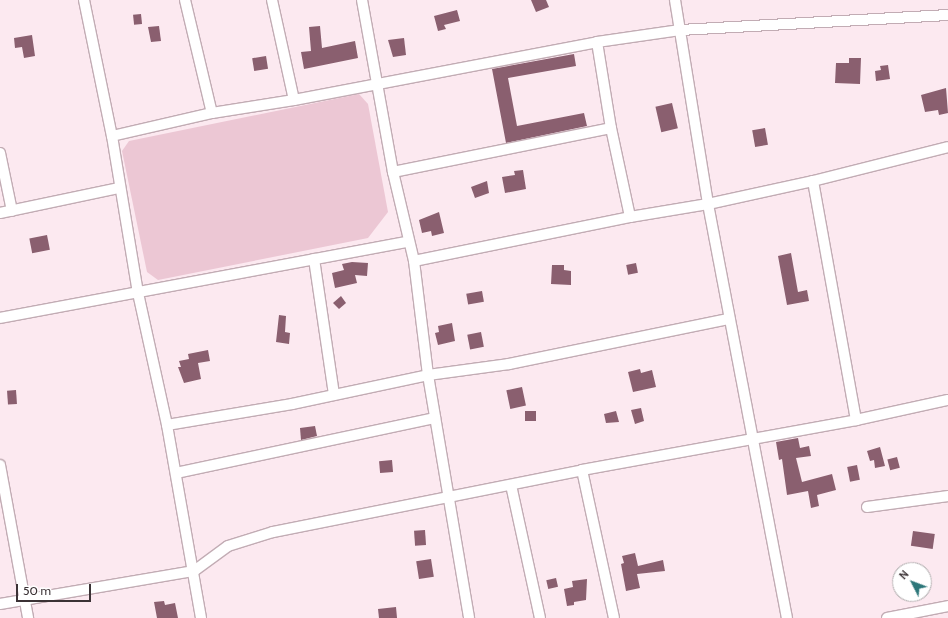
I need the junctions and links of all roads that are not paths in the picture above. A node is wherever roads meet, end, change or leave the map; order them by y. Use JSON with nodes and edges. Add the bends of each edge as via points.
{"nodes":[{"id":1,"x":84,"y":0,"type":"edge"},
{"id":2,"x":185,"y":0,"type":"edge"},
{"id":3,"x":272,"y":0,"type":"edge"},
{"id":4,"x":362,"y":0,"type":"edge"},
{"id":5,"x":675,"y":0,"type":"edge"},
{"id":6,"x":948,"y":15,"type":"edge"},
{"id":7,"x":680,"y":30,"type":"junction"},
{"id":8,"x":597,"y":42,"type":"junction"},
{"id":9,"x":378,"y":84,"type":"junction"},
{"id":10,"x":294,"y":100,"type":"junction"},
{"id":11,"x":212,"y":113,"type":"junction"},
{"id":12,"x":611,"y":128,"type":"junction"},
{"id":13,"x":112,"y":136,"type":"junction"},
{"id":14,"x":948,"y":147,"type":"edge"},
{"id":15,"x":0,"y":153,"type":"edge"},
{"id":16,"x":393,"y":172,"type":"junction"},
{"id":17,"x":814,"y":181,"type":"junction"},
{"id":18,"x":120,"y":188,"type":"junction"},
{"id":19,"x":708,"y":204,"type":"junction"},
{"id":20,"x":12,"y":211,"type":"junction"},
{"id":21,"x":0,"y":213,"type":"edge"},
{"id":22,"x":630,"y":217,"type":"junction"},
{"id":23,"x":408,"y":242,"type":"junction"},
{"id":24,"x":314,"y":259,"type":"junction"},
{"id":25,"x":414,"y":261,"type":"junction"},
{"id":26,"x":138,"y":293,"type":"junction"},
{"id":27,"x":0,"y":318,"type":"edge"},
{"id":28,"x":729,"y":319,"type":"junction"},
{"id":29,"x":428,"y":375,"type":"junction"},
{"id":30,"x":334,"y":395,"type":"junction"},
{"id":31,"x":948,"y":400,"type":"edge"},
{"id":32,"x":435,"y":418,"type":"junction"},
{"id":33,"x":856,"y":420,"type":"junction"},
{"id":34,"x":168,"y":426,"type":"junction"},
{"id":35,"x":755,"y":439,"type":"junction"},
{"id":36,"x":0,"y":465,"type":"edge"},
{"id":37,"x":582,"y":470,"type":"junction"},
{"id":38,"x":176,"y":473,"type":"junction"},
{"id":39,"x":511,"y":485,"type":"junction"},
{"id":40,"x":948,"y":496,"type":"edge"},
{"id":41,"x":3,"y":497,"type":"edge"},
{"id":42,"x":449,"y":497,"type":"junction"},
{"id":43,"x":867,"y":507,"type":"dead end"},
{"id":44,"x":194,"y":570,"type":"junction"},
{"id":45,"x":25,"y":601,"type":"junction"},
{"id":46,"x":0,"y":604,"type":"edge"},
{"id":47,"x":948,"y":606,"type":"edge"},
{"id":48,"x":28,"y":618,"type":"edge"},
{"id":49,"x":201,"y":618,"type":"edge"},
{"id":50,"x":469,"y":618,"type":"edge"},
{"id":51,"x":540,"y":618,"type":"edge"},
{"id":52,"x":614,"y":618,"type":"edge"},
{"id":53,"x":787,"y":618,"type":"edge"},
{"id":54,"x":888,"y":618,"type":"edge"}],
"edges":[{"from":1,"to":13,"type":"street"},
{"from":2,"to":11,"type":"street"},
{"from":3,"to":10,"type":"street"},
{"from":4,"to":9,"type":"street"},
{"from":5,"to":7,"type":"street"},
{"from":6,"to":7,"type":"street"},
{"from":7,"to":8,"type":"street"},
{"from":7,"to":19,"type":"street"},
{"from":8,"to":9,"type":"street"},
{"from":8,"to":12,"type":"street"},
{"from":9,"to":10,"type":"street"},
{"from":9,"to":16,"type":"street"},
{"from":10,"to":11,"type":"street"},
{"from":11,"to":13,"type":"street"},
{"from":12,"to":16,"type":"street"},
{"from":12,"to":22,"type":"street"},
{"from":13,"to":18,"type":"street"},
{"from":14,"to":17,"type":"street"},
{"from":15,"to":20,"type":"street"},
{"from":16,"to":23,"type":"street"},
{"from":17,"to":19,"type":"street"},
{"from":17,"to":33,"type":"street"},
{"from":18,"to":20,"type":"street"},
{"from":18,"to":26,"type":"street"},
{"from":19,"to":22,"type":"street"},
{"from":19,"to":28,"type":"street"},
{"from":20,"to":21,"type":"street"},
{"from":22,"to":25,"type":"street"},
{"from":23,"to":24,"type":"street"},
{"from":23,"to":25,"type":"street"},
{"from":24,"to":26,"type":"street"},
{"from":24,"to":30,"type":"street"},
{"from":25,"to":29,"type":"street"},
{"from":26,"to":27,"type":"street"},
{"from":26,"to":34,"type":"street"},
{"from":28,"to":29,"type":"street","via":[[509,364]]},
{"from":28,"to":35,"type":"street"},
{"from":29,"to":30,"type":"street"},
{"from":29,"to":32,"type":"street"},
{"from":30,"to":34,"type":"street"},
{"from":31,"to":33,"type":"street"},
{"from":32,"to":38,"type":"street"},
{"from":32,"to":42,"type":"street"},
{"from":33,"to":35,"type":"street"},
{"from":34,"to":38,"type":"street"},
{"from":35,"to":37,"type":"street"},
{"from":35,"to":53,"type":"street"},
{"from":36,"to":41,"type":"street"},
{"from":37,"to":39,"type":"street"},
{"from":37,"to":52,"type":"street"},
{"from":38,"to":44,"type":"street"},
{"from":39,"to":42,"type":"street"},
{"from":39,"to":51,"type":"street"},
{"from":40,"to":43,"type":"street"},
{"from":41,"to":45,"type":"street"},
{"from":42,"to":44,"type":"street","via":[[273,532],[228,546]]},
{"from":42,"to":50,"type":"street"},
{"from":44,"to":45,"type":"street"},
{"from":44,"to":49,"type":"street"},
{"from":45,"to":46,"type":"street"},
{"from":45,"to":48,"type":"street"},
{"from":47,"to":54,"type":"street"}]}
